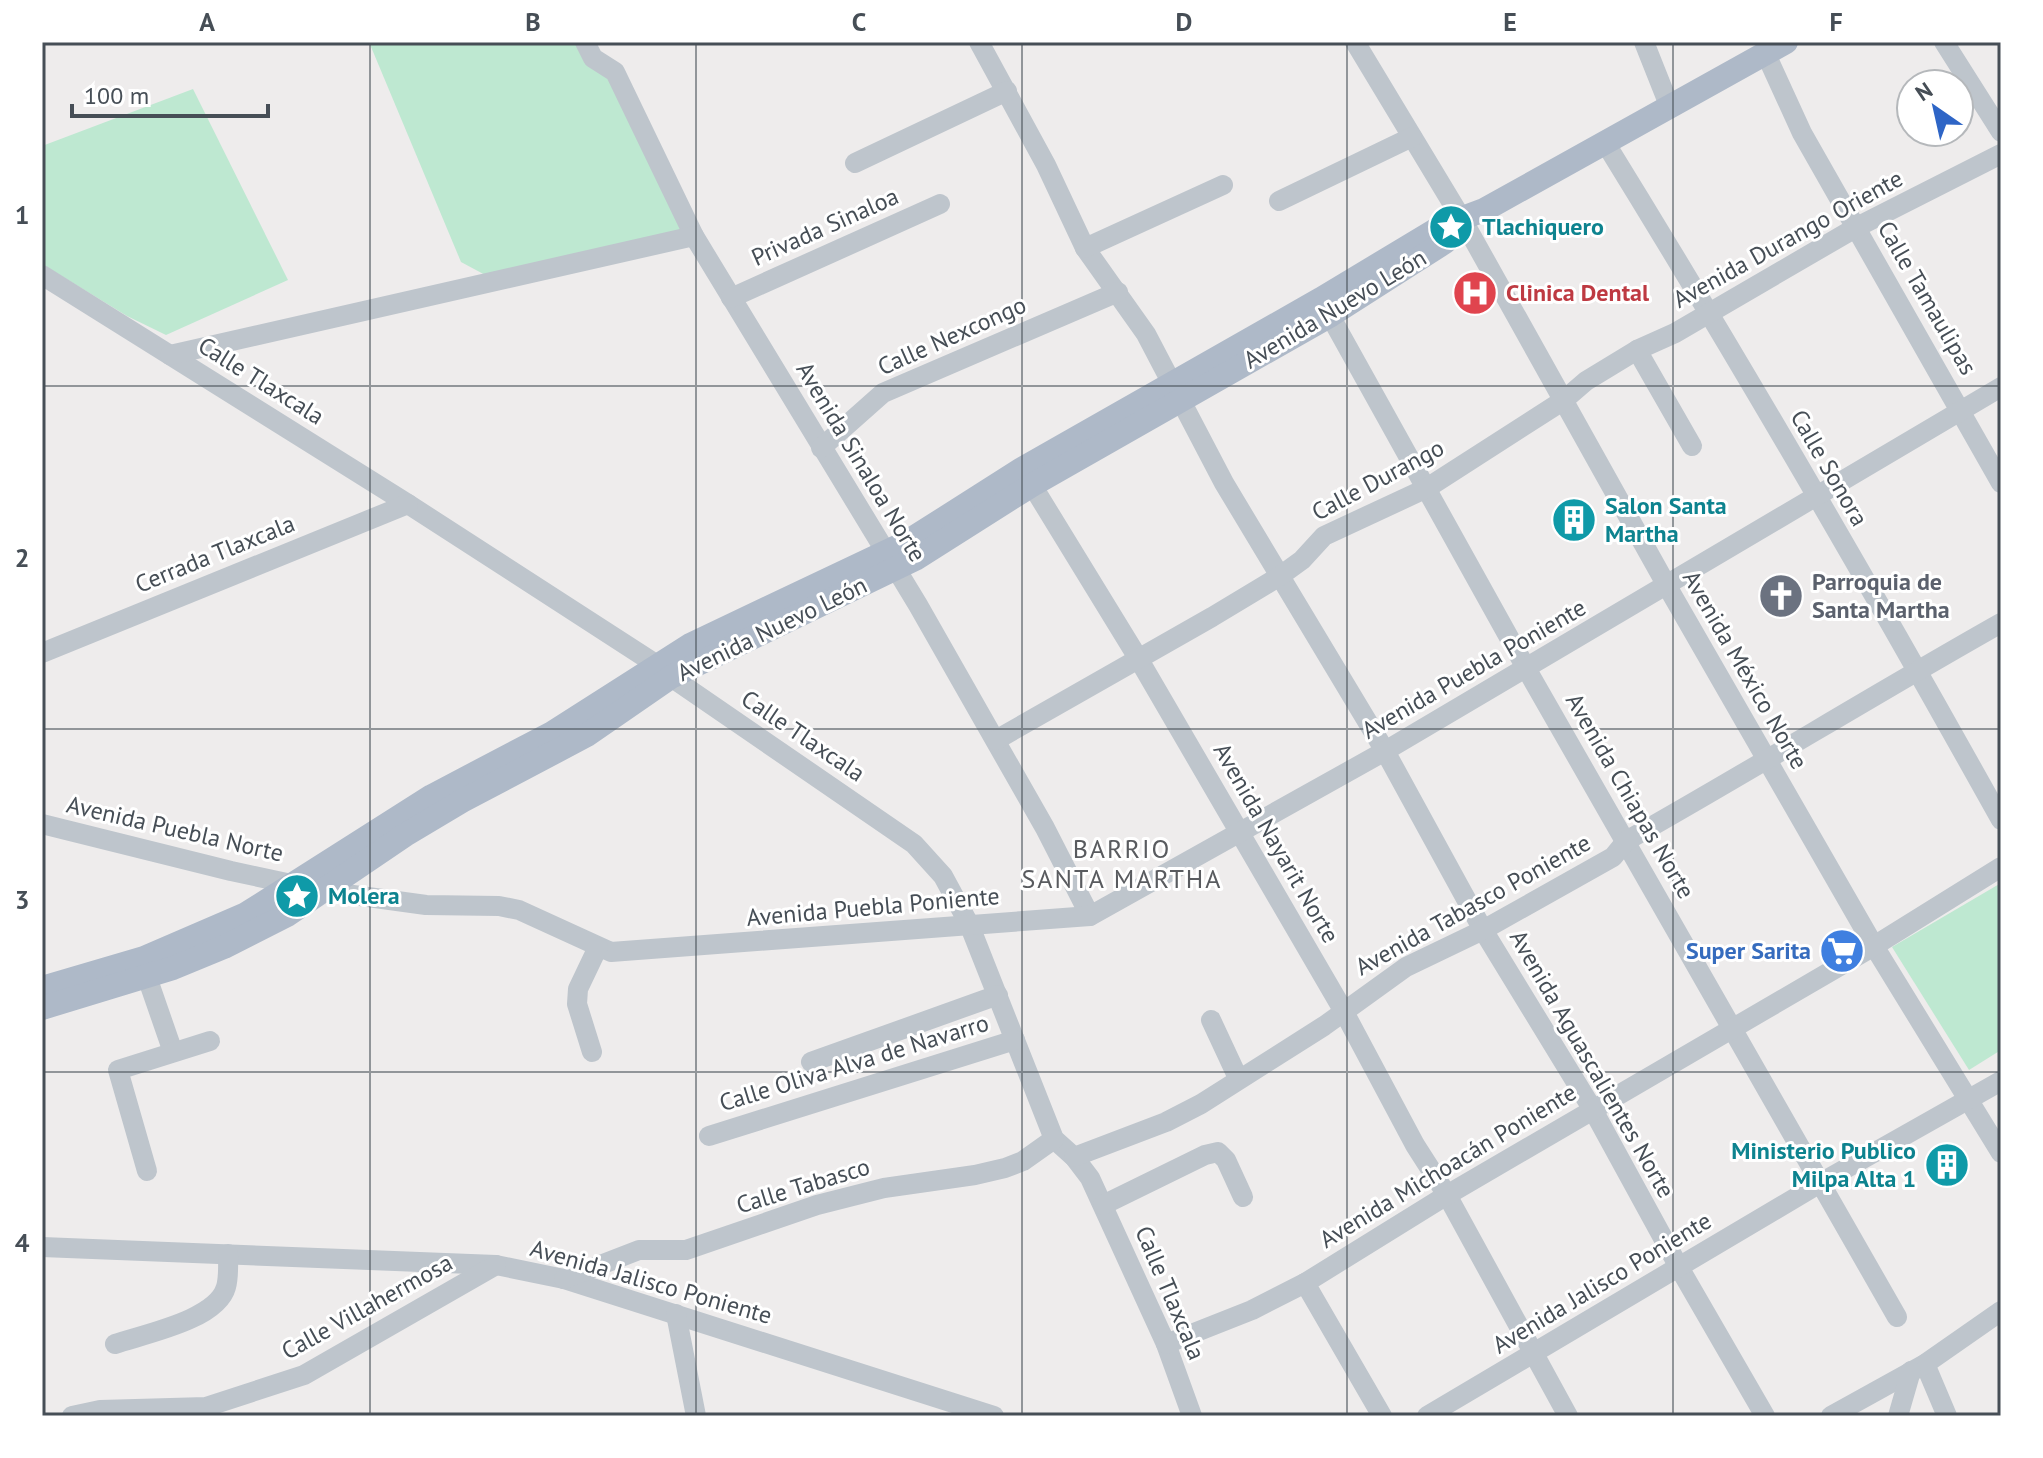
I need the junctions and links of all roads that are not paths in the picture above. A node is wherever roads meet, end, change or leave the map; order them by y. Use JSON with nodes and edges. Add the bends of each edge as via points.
{"nodes":[{"id":1,"x":585,"y":42,"type":"edge"},
{"id":2,"x":979,"y":42,"type":"edge"},
{"id":3,"x":1355,"y":42,"type":"edge"},
{"id":4,"x":1644,"y":42,"type":"edge"},
{"id":5,"x":1944,"y":42,"type":"edge"},
{"id":6,"x":1776,"y":47,"type":"edge"},
{"id":7,"x":1007,"y":91,"type":"junction"},
{"id":8,"x":1669,"y":105,"type":"junction"},
{"id":9,"x":2001,"y":132,"type":"edge"},
{"id":10,"x":1412,"y":137,"type":"junction"},
{"id":11,"x":1606,"y":144,"type":"junction"},
{"id":12,"x":2001,"y":154,"type":"edge"},
{"id":13,"x":855,"y":163,"type":"dead end"},
{"id":14,"x":1223,"y":185,"type":"dead end"},
{"id":15,"x":1279,"y":201,"type":"dead end"},
{"id":16,"x":940,"y":204,"type":"dead end"},
{"id":17,"x":1470,"y":218,"type":"junction"},
{"id":18,"x":1857,"y":227,"type":"junction"},
{"id":19,"x":694,"y":236,"type":"junction"},
{"id":20,"x":1085,"y":248,"type":"junction"},
{"id":21,"x":42,"y":275,"type":"edge"},
{"id":22,"x":1118,"y":292,"type":"junction"},
{"id":23,"x":731,"y":298,"type":"junction"},
{"id":24,"x":1326,"y":307,"type":"junction"},
{"id":25,"x":1710,"y":312,"type":"junction"},
{"id":26,"x":1637,"y":350,"type":"junction"},
{"id":27,"x":170,"y":355,"type":"junction"},
{"id":28,"x":2001,"y":387,"type":"edge"},
{"id":29,"x":1177,"y":392,"type":"junction"},
{"id":30,"x":1564,"y":400,"type":"junction"},
{"id":31,"x":1961,"y":411,"type":"junction"},
{"id":32,"x":1692,"y":446,"type":"dead end"},
{"id":33,"x":821,"y":448,"type":"junction"},
{"id":34,"x":1027,"y":477,"type":"junction"},
{"id":35,"x":2001,"y":483,"type":"edge"},
{"id":36,"x":1427,"y":488,"type":"junction"},
{"id":37,"x":1815,"y":497,"type":"junction"},
{"id":38,"x":408,"y":504,"type":"junction"},
{"id":39,"x":891,"y":561,"type":"junction"},
{"id":40,"x":1280,"y":576,"type":"junction"},
{"id":41,"x":1667,"y":586,"type":"junction"},
{"id":42,"x":2001,"y":623,"type":"edge"},
{"id":43,"x":42,"y":653,"type":"edge"},
{"id":44,"x":1138,"y":658,"type":"junction"},
{"id":45,"x":1526,"y":668,"type":"junction"},
{"id":46,"x":1917,"y":670,"type":"junction"},
{"id":47,"x":664,"y":671,"type":"junction"},
{"id":48,"x":996,"y":740,"type":"junction"},
{"id":49,"x":1385,"y":751,"type":"junction"},
{"id":50,"x":1768,"y":761,"type":"junction"},
{"id":51,"x":2001,"y":820,"type":"edge"},
{"id":52,"x":42,"y":824,"type":"edge"},
{"id":53,"x":1240,"y":834,"type":"junction"},
{"id":54,"x":1626,"y":841,"type":"junction"},
{"id":55,"x":2001,"y":867,"type":"edge"},
{"id":56,"x":295,"y":884,"type":"junction"},
{"id":57,"x":324,"y":891,"type":"junction"},
{"id":58,"x":1090,"y":916,"type":"junction"},
{"id":59,"x":969,"y":924,"type":"junction"},
{"id":60,"x":1483,"y":930,"type":"junction"},
{"id":61,"x":1874,"y":946,"type":"junction"},
{"id":62,"x":598,"y":947,"type":"junction"},
{"id":63,"x":147,"y":977,"type":"junction"},
{"id":64,"x":42,"y":988,"type":"edge"},
{"id":65,"x":998,"y":995,"type":"junction"},
{"id":66,"x":42,"y":1008,"type":"edge"},
{"id":67,"x":1343,"y":1010,"type":"junction"},
{"id":68,"x":1211,"y":1020,"type":"dead end"},
{"id":69,"x":1732,"y":1026,"type":"junction"},
{"id":70,"x":1015,"y":1040,"type":"junction"},
{"id":71,"x":210,"y":1041,"type":"dead end"},
{"id":72,"x":173,"y":1052,"type":"junction"},
{"id":73,"x":592,"y":1052,"type":"dead end"},
{"id":74,"x":811,"y":1062,"type":"dead end"},
{"id":75,"x":1238,"y":1078,"type":"junction"},
{"id":76,"x":2001,"y":1081,"type":"edge"},
{"id":77,"x":1970,"y":1100,"type":"junction"},
{"id":78,"x":1593,"y":1110,"type":"junction"},
{"id":79,"x":709,"y":1136,"type":"dead end"},
{"id":80,"x":1054,"y":1139,"type":"junction"},
{"id":81,"x":2001,"y":1153,"type":"edge"},
{"id":82,"x":1074,"y":1157,"type":"junction"},
{"id":83,"x":147,"y":1171,"type":"dead end"},
{"id":84,"x":1822,"y":1182,"type":"junction"},
{"id":85,"x":1447,"y":1195,"type":"junction"},
{"id":86,"x":1243,"y":1197,"type":"dead end"},
{"id":87,"x":1103,"y":1205,"type":"junction"},
{"id":88,"x":42,"y":1247,"type":"edge"},
{"id":89,"x":228,"y":1254,"type":"junction"},
{"id":90,"x":496,"y":1265,"type":"junction"},
{"id":91,"x":1680,"y":1269,"type":"junction"},
{"id":92,"x":564,"y":1279,"type":"junction"},
{"id":93,"x":1305,"y":1283,"type":"junction"},
{"id":94,"x":2001,"y":1311,"type":"edge"},
{"id":95,"x":676,"y":1314,"type":"junction"},
{"id":96,"x":1897,"y":1317,"type":"dead end"},
{"id":97,"x":115,"y":1344,"type":"dead end"},
{"id":98,"x":1166,"y":1344,"type":"junction"},
{"id":99,"x":1534,"y":1354,"type":"junction"},
{"id":100,"x":1918,"y":1368,"type":"junction"},
{"id":101,"x":72,"y":1416,"type":"edge"},
{"id":102,"x":696,"y":1416,"type":"edge"},
{"id":103,"x":994,"y":1416,"type":"edge"},
{"id":104,"x":1192,"y":1416,"type":"edge"},
{"id":105,"x":1382,"y":1416,"type":"edge"},
{"id":106,"x":1427,"y":1416,"type":"edge"},
{"id":107,"x":1568,"y":1416,"type":"edge"},
{"id":108,"x":1765,"y":1416,"type":"edge"},
{"id":109,"x":1831,"y":1416,"type":"edge"},
{"id":110,"x":1898,"y":1416,"type":"edge"},
{"id":111,"x":1947,"y":1416,"type":"edge"}],
"edges":[{"from":1,"to":19,"type":"street","name":"Avenida Sinaloa Norte","via":[[593,58],[615,72]]},
{"from":2,"to":7,"type":"street","name":"Avenida Aguascalientes Norte"},
{"from":3,"to":10,"type":"street","name":"Avenida México Norte"},
{"from":4,"to":8,"type":"street"},
{"from":5,"to":9,"type":"street"},
{"from":6,"to":8,"type":"main road","name":"Avenida Nuevo León"},
{"from":6,"to":18,"type":"street","name":"Calle Tamaulipas","via":[[1802,133]]},
{"from":7,"to":13,"type":"street"},
{"from":7,"to":20,"type":"street","name":"Avenida Aguascalientes Norte"},
{"from":8,"to":11,"type":"main road","name":"Avenida Nuevo León"},
{"from":10,"to":15,"type":"street"},
{"from":10,"to":17,"type":"street","name":"Avenida México Norte"},
{"from":11,"to":17,"type":"main road","name":"Avenida Nuevo León"},
{"from":11,"to":25,"type":"street","name":"Calle Sonora"},
{"from":12,"to":18,"type":"street","name":"Avenida Durango Oriente"},
{"from":14,"to":20,"type":"street"},
{"from":16,"to":23,"type":"street","name":"Privada Sinaloa"},
{"from":17,"to":24,"type":"main road","name":"Avenida Nuevo León","via":[[1444,225]]},
{"from":17,"to":30,"type":"street","name":"Avenida México Norte"},
{"from":18,"to":25,"type":"street","name":"Avenida Durango Oriente"},
{"from":18,"to":31,"type":"street","name":"Calle Tamaulipas"},
{"from":19,"to":23,"type":"street","name":"Avenida Sinaloa Norte"},
{"from":19,"to":27,"type":"street"},
{"from":20,"to":22,"type":"street","name":"Avenida Aguascalientes Norte"},
{"from":21,"to":27,"type":"street","name":"Calle Tlaxcala"},
{"from":22,"to":29,"type":"street","name":"Avenida Aguascalientes Norte"},
{"from":22,"to":33,"type":"street","name":"Calle Nexcongo","via":[[883,393]]},
{"from":23,"to":33,"type":"street","name":"Avenida Sinaloa Norte"},
{"from":24,"to":29,"type":"main road","name":"Avenida Nuevo León"},
{"from":24,"to":36,"type":"street","name":"Avenida Chiapas Norte"},
{"from":25,"to":26,"type":"street","name":"Avenida Durango Oriente"},
{"from":25,"to":37,"type":"street","name":"Calle Sonora"},
{"from":26,"to":30,"type":"street","name":"Avenida Durango Oriente"},
{"from":26,"to":32,"type":"street"},
{"from":27,"to":38,"type":"street","name":"Calle Tlaxcala"},
{"from":28,"to":31,"type":"street","name":"Avenida Puebla Poniente"},
{"from":29,"to":34,"type":"main road","name":"Avenida Nuevo León"},
{"from":29,"to":40,"type":"street","name":"Avenida Aguascalientes Norte"},
{"from":30,"to":36,"type":"street","name":"Calle Durango"},
{"from":30,"to":41,"type":"street","name":"Avenida México Norte"},
{"from":31,"to":35,"type":"street","name":"Calle Tamaulipas"},
{"from":31,"to":37,"type":"street","name":"Avenida Puebla Poniente"},
{"from":33,"to":39,"type":"street","name":"Avenida Sinaloa Norte"},
{"from":34,"to":39,"type":"main road","name":"Avenida Nuevo León"},
{"from":34,"to":44,"type":"street","name":"Avenida Nayarit Norte"},
{"from":36,"to":40,"type":"street","name":"Calle Durango","via":[[1324,536]]},
{"from":36,"to":45,"type":"street","name":"Avenida Chiapas Norte"},
{"from":37,"to":41,"type":"street","name":"Avenida Puebla Poniente"},
{"from":37,"to":46,"type":"street","name":"Calle Sonora"},
{"from":38,"to":43,"type":"street","name":"Cerrada Tlaxcala"},
{"from":38,"to":47,"type":"street","name":"Calle Tlaxcala"},
{"from":39,"to":47,"type":"main road","name":"Avenida Nuevo León","via":[[690,645]]},
{"from":39,"to":48,"type":"street","name":"Avenida Sinaloa Norte"},
{"from":40,"to":44,"type":"street","name":"Calle Durango"},
{"from":40,"to":49,"type":"street","name":"Avenida Aguascalientes Norte"},
{"from":41,"to":45,"type":"street","name":"Avenida Puebla Poniente"},
{"from":41,"to":50,"type":"street","name":"Avenida México Norte"},
{"from":42,"to":46,"type":"street","name":"Avenida Tabasco Poniente"},
{"from":44,"to":48,"type":"street","name":"Calle Durango"},
{"from":44,"to":53,"type":"street","name":"Avenida Nayarit Norte"},
{"from":45,"to":49,"type":"street","name":"Avenida Puebla Poniente"},
{"from":45,"to":54,"type":"street","name":"Avenida Chiapas Norte"},
{"from":46,"to":50,"type":"street","name":"Avenida Tabasco Poniente"},
{"from":46,"to":51,"type":"street","name":"Calle Sonora"},
{"from":47,"to":56,"type":"main road","name":"Avenida Nuevo León","via":[[432,796]]},
{"from":47,"to":57,"type":"main road","name":"Avenida Nuevo León","via":[[587,735],[462,801]]},
{"from":47,"to":59,"type":"street","name":"Calle Tlaxcala","via":[[914,844],[943,876]]},
{"from":48,"to":58,"type":"street","name":"Avenida Sinaloa Norte"},
{"from":49,"to":53,"type":"street","name":"Avenida Puebla Poniente"},
{"from":49,"to":60,"type":"street","name":"Avenida Aguascalientes Norte"},
{"from":50,"to":54,"type":"street","name":"Avenida Tabasco Poniente"},
{"from":50,"to":61,"type":"street","name":"Avenida México Norte"},
{"from":52,"to":56,"type":"street","name":"Avenida Puebla Norte"},
{"from":53,"to":58,"type":"street","name":"Avenida Puebla Poniente"},
{"from":53,"to":67,"type":"street","name":"Avenida Nayarit Norte"},
{"from":54,"to":60,"type":"street","name":"Avenida Tabasco Poniente","via":[[1613,857]]},
{"from":54,"to":69,"type":"street","name":"Avenida Chiapas Norte"},
{"from":55,"to":61,"type":"street","name":"Avenida Michoacán Poniente"},
{"from":56,"to":57,"type":"street","name":"Avenida Puebla Poniente"},
{"from":56,"to":64,"type":"main road","name":"Avenida Nuevo León","via":[[246,914],[158,952]]},
{"from":57,"to":62,"type":"street","name":"Avenida Puebla Poniente","via":[[426,905],[519,910]]},
{"from":57,"to":63,"type":"main road","name":"Avenida Nuevo León","via":[[235,942]]},
{"from":58,"to":59,"type":"street","name":"Avenida Puebla Poniente"},
{"from":59,"to":62,"type":"street","name":"Avenida Puebla Poniente","via":[[621,953]]},
{"from":59,"to":65,"type":"street","name":"Calle Tlaxcala"},
{"from":60,"to":67,"type":"street","name":"Avenida Tabasco Poniente","via":[[1406,967]]},
{"from":60,"to":78,"type":"street","name":"Avenida Aguascalientes Norte"},
{"from":61,"to":69,"type":"street","name":"Avenida Michoacán Poniente"},
{"from":61,"to":77,"type":"street","name":"Avenida México Norte"},
{"from":62,"to":73,"type":"street","via":[[578,989],[577,1004]]},
{"from":63,"to":66,"type":"main road","name":"Avenida Nuevo León"},
{"from":63,"to":72,"type":"street"},
{"from":65,"to":70,"type":"street","name":"Calle Tlaxcala"},
{"from":65,"to":74,"type":"street"},
{"from":67,"to":75,"type":"street","name":"Avenida Tabasco Poniente"},
{"from":67,"to":85,"type":"street","name":"Avenida Nayarit Norte"},
{"from":68,"to":75,"type":"street"},
{"from":69,"to":78,"type":"street","name":"Avenida Michoacán Poniente"},
{"from":69,"to":84,"type":"street","name":"Avenida Chiapas Norte"},
{"from":70,"to":79,"type":"street","name":"Calle Oliva Alva de Navarro"},
{"from":70,"to":80,"type":"street","name":"Calle Tlaxcala"},
{"from":71,"to":72,"type":"street"},
{"from":72,"to":83,"type":"street","via":[[118,1070]]},
{"from":75,"to":82,"type":"street","name":"Avenida Tabasco Poniente","via":[[1166,1122]]},
{"from":76,"to":77,"type":"street","name":"Avenida Jalisco Poniente"},
{"from":77,"to":81,"type":"street","name":"Avenida México Norte"},
{"from":77,"to":84,"type":"street","name":"Avenida Jalisco Poniente"},
{"from":78,"to":85,"type":"street","name":"Avenida Michoacán Poniente"},
{"from":78,"to":91,"type":"street","name":"Avenida Aguascalientes Norte"},
{"from":80,"to":82,"type":"street","name":"Calle Tlaxcala"},
{"from":80,"to":92,"type":"street","name":"Calle Tabasco","via":[[1005,1168],[884,1188],[686,1250],[639,1250]]},
{"from":82,"to":87,"type":"street","name":"Calle Tlaxcala"},
{"from":84,"to":91,"type":"street","name":"Avenida Jalisco Poniente"},
{"from":84,"to":96,"type":"street","name":"Avenida Chiapas Norte"},
{"from":85,"to":93,"type":"street","name":"Avenida Michoacán Poniente"},
{"from":85,"to":99,"type":"street","name":"Avenida Nayarit Norte"},
{"from":86,"to":87,"type":"street","via":[[1218,1152]]},
{"from":87,"to":98,"type":"street","name":"Calle Tlaxcala"},
{"from":88,"to":89,"type":"street","name":"Avenida Jalisco Poniente"},
{"from":89,"to":90,"type":"street","name":"Avenida Jalisco Poniente"},
{"from":89,"to":97,"type":"street","via":[[226,1289],[214,1304],[197,1317]]},
{"from":90,"to":92,"type":"street","name":"Avenida Jalisco Poniente"},
{"from":90,"to":101,"type":"street","name":"Calle Villahermosa","via":[[304,1375],[206,1407],[100,1410]]},
{"from":91,"to":99,"type":"street","name":"Avenida Jalisco Poniente"},
{"from":91,"to":108,"type":"street","name":"Avenida Aguascalientes Norte"},
{"from":92,"to":95,"type":"street","name":"Avenida Jalisco Poniente"},
{"from":93,"to":98,"type":"street","name":"Avenida Michoacán Poniente"},
{"from":93,"to":105,"type":"street"},
{"from":94,"to":100,"type":"street"},
{"from":95,"to":102,"type":"street"},
{"from":95,"to":103,"type":"street","name":"Avenida Jalisco Poniente"},
{"from":98,"to":104,"type":"street","name":"Calle Tlaxcala"},
{"from":99,"to":106,"type":"street","name":"Avenida Jalisco Poniente"},
{"from":99,"to":107,"type":"street","name":"Avenida Nayarit Norte"},
{"from":100,"to":109,"type":"street"},
{"from":100,"to":110,"type":"street"},
{"from":100,"to":111,"type":"street"}]}
